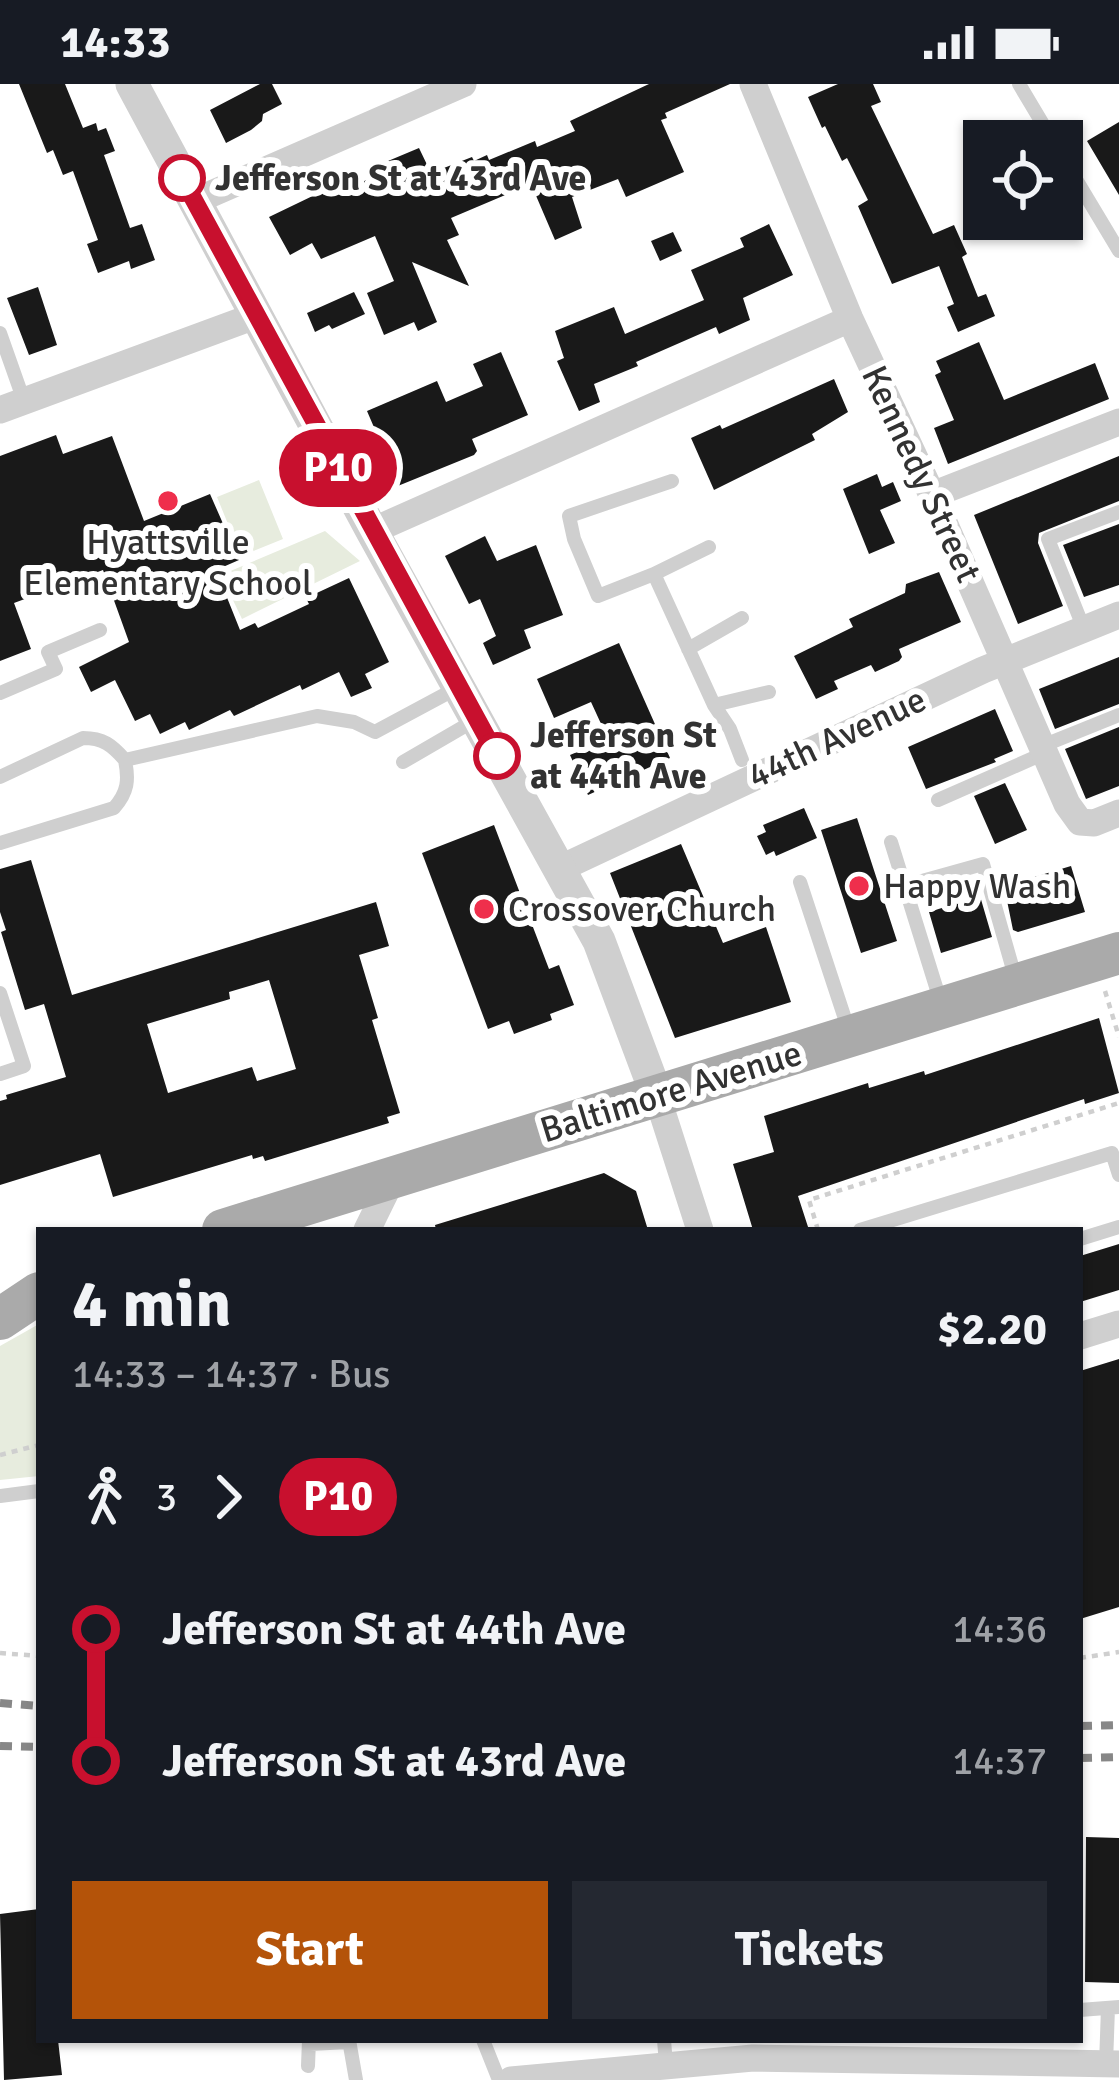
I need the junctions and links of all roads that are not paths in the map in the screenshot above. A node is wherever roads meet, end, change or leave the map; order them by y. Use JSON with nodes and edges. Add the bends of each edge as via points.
{"nodes":[{"id":1,"x":132,"y":84,"type":"edge"},
{"id":2,"x":463,"y":84,"type":"edge"},
{"id":3,"x":753,"y":84,"type":"edge"},
{"id":4,"x":1018,"y":84,"type":"edge"},
{"id":5,"x":1040,"y":120,"type":"edge"},
{"id":6,"x":1083,"y":191,"type":"edge"},
{"id":7,"x":195,"y":201,"type":"junction"},
{"id":8,"x":1119,"y":251,"type":"edge"},
{"id":9,"x":256,"y":316,"type":"junction"},
{"id":10,"x":850,"y":319,"type":"junction"},
{"id":11,"x":0,"y":333,"type":"edge"},
{"id":12,"x":12,"y":406,"type":"edge"},
{"id":13,"x":1119,"y":422,"type":"edge"},
{"id":14,"x":673,"y":481,"type":"dead end"},
{"id":15,"x":932,"y":495,"type":"junction"},
{"id":16,"x":1119,"y":512,"type":"edge"},
{"id":17,"x":372,"y":531,"type":"junction"},
{"id":18,"x":709,"y":547,"type":"dead end"},
{"id":19,"x":654,"y":574,"type":"junction"},
{"id":20,"x":1119,"y":615,"type":"edge"},
{"id":21,"x":742,"y":619,"type":"dead end"},
{"id":22,"x":1084,"y":628,"type":"junction"},
{"id":23,"x":100,"y":630,"type":"dead end"},
{"id":24,"x":688,"y":649,"type":"junction"},
{"id":25,"x":1005,"y":660,"type":"junction"},
{"id":26,"x":458,"y":687,"type":"junction"},
{"id":27,"x":769,"y":692,"type":"dead end"},
{"id":28,"x":0,"y":693,"type":"edge"},
{"id":29,"x":714,"y":705,"type":"junction"},
{"id":30,"x":1119,"y":715,"type":"edge"},
{"id":31,"x":476,"y":719,"type":"junction"},
{"id":32,"x":1044,"y":750,"type":"junction"},
{"id":33,"x":125,"y":760,"type":"junction"},
{"id":34,"x":742,"y":760,"type":"dead end"},
{"id":35,"x":403,"y":761,"type":"dead end"},
{"id":36,"x":0,"y":777,"type":"edge"},
{"id":37,"x":938,"y":800,"type":"dead end"},
{"id":38,"x":1119,"y":813,"type":"edge"},
{"id":39,"x":891,"y":842,"type":"dead end"},
{"id":40,"x":0,"y":843,"type":"edge"},
{"id":41,"x":559,"y":868,"type":"junction"},
{"id":42,"x":922,"y":881,"type":"dead end"},
{"id":43,"x":800,"y":882,"type":"dead end"},
{"id":44,"x":1112,"y":972,"type":"edge"},
{"id":45,"x":1017,"y":985,"type":"junction"},
{"id":46,"x":0,"y":993,"type":"edge"},
{"id":47,"x":943,"y":1007,"type":"junction"},
{"id":48,"x":851,"y":1036,"type":"junction"},
{"id":49,"x":0,"y":1074,"type":"edge"},
{"id":50,"x":657,"y":1096,"type":"junction"},
{"id":51,"x":1119,"y":1175,"type":"edge"},
{"id":52,"x":233,"y":1227,"type":"edge"},
{"id":53,"x":699,"y":1227,"type":"edge"},
{"id":54,"x":870,"y":1227,"type":"edge"},
{"id":55,"x":1119,"y":1227,"type":"edge"},
{"id":56,"x":1083,"y":1238,"type":"edge"},
{"id":57,"x":36,"y":1291,"type":"edge"},
{"id":58,"x":36,"y":1292,"type":"edge"},
{"id":59,"x":0,"y":1298,"type":"edge"},
{"id":60,"x":0,"y":1319,"type":"edge"},
{"id":61,"x":1119,"y":1324,"type":"edge"},
{"id":62,"x":1083,"y":1335,"type":"edge"},
{"id":63,"x":36,"y":1491,"type":"edge"},
{"id":64,"x":0,"y":1496,"type":"edge"},
{"id":65,"x":1114,"y":2008,"type":"edge"},
{"id":66,"x":1083,"y":2011,"type":"edge"},
{"id":67,"x":310,"y":2043,"type":"edge"},
{"id":68,"x":349,"y":2043,"type":"edge"},
{"id":69,"x":486,"y":2048,"type":"edge"},
{"id":70,"x":665,"y":2052,"type":"edge"},
{"id":71,"x":1045,"y":2061,"type":"edge"},
{"id":72,"x":1113,"y":2064,"type":"edge"},
{"id":73,"x":308,"y":2066,"type":"dead end"},
{"id":74,"x":713,"y":2070,"type":"edge"},
{"id":75,"x":356,"y":2080,"type":"edge"},
{"id":76,"x":499,"y":2080,"type":"edge"},
{"id":77,"x":511,"y":2080,"type":"edge"}],
"edges":[{"from":1,"to":7,"type":"street"},
{"from":2,"to":7,"type":"street"},
{"from":3,"to":10,"type":"street","name":"Kennedy Street"},
{"from":4,"to":5,"type":"lane"},
{"from":6,"to":8,"type":"lane"},
{"from":7,"to":9,"type":"street"},
{"from":9,"to":12,"type":"street"},
{"from":9,"to":17,"type":"street"},
{"from":10,"to":15,"type":"street","name":"Kennedy Street"},
{"from":10,"to":17,"type":"street"},
{"from":11,"to":12,"type":"lane"},
{"from":13,"to":15,"type":"street"},
{"from":14,"to":19,"type":"lane","via":[[569,516],[598,596]]},
{"from":15,"to":25,"type":"street","name":"Kennedy Street"},
{"from":16,"to":22,"type":"lane","via":[[1048,539]]},
{"from":17,"to":26,"type":"street"},
{"from":18,"to":19,"type":"lane"},
{"from":19,"to":24,"type":"lane"},
{"from":20,"to":22,"type":"street","name":"44th Avenue"},
{"from":21,"to":24,"type":"lane"},
{"from":22,"to":25,"type":"street","name":"44th Avenue"},
{"from":23,"to":28,"type":"lane","via":[[48,652],[56,668]]},
{"from":24,"to":29,"type":"lane"},
{"from":25,"to":32,"type":"street","name":"Kennedy Street"},
{"from":25,"to":41,"type":"street","name":"44th Avenue"},
{"from":26,"to":31,"type":"street"},
{"from":26,"to":33,"type":"lane","via":[[374,732],[317,716]]},
{"from":27,"to":29,"type":"lane"},
{"from":29,"to":34,"type":"lane"},
{"from":30,"to":32,"type":"lane"},
{"from":31,"to":35,"type":"lane"},
{"from":31,"to":41,"type":"street"},
{"from":32,"to":37,"type":"lane"},
{"from":32,"to":38,"type":"street","name":"Kennedy Street","via":[[1080,822]]},
{"from":33,"to":36,"type":"lane","via":[[98,738],[83,738]]},
{"from":33,"to":40,"type":"lane","via":[[128,780],[114,808]]},
{"from":39,"to":47,"type":"lane"},
{"from":41,"to":50,"type":"street","via":[[599,941]]},
{"from":42,"to":45,"type":"lane","via":[[983,864]]},
{"from":43,"to":48,"type":"lane"},
{"from":44,"to":45,"type":"main road","name":"Baltimore Avenue"},
{"from":45,"to":47,"type":"main road","name":"Baltimore Avenue"},
{"from":46,"to":49,"type":"lane","via":[[24,1066]]},
{"from":47,"to":48,"type":"main road","name":"Baltimore Avenue"},
{"from":48,"to":50,"type":"main road","name":"Baltimore Avenue"},
{"from":50,"to":52,"type":"main road","name":"Baltimore Avenue"},
{"from":50,"to":53,"type":"street"},
{"from":51,"to":54,"type":"lane","via":[[1112,1153]]},
{"from":55,"to":56,"type":"lane"},
{"from":57,"to":59,"type":"main road"},
{"from":58,"to":60,"type":"main road"},
{"from":61,"to":62,"type":"street"},
{"from":63,"to":64,"type":"lane"},
{"from":65,"to":66,"type":"lane"},
{"from":65,"to":72,"type":"lane"},
{"from":67,"to":73,"type":"lane"},
{"from":68,"to":75,"type":"lane"},
{"from":69,"to":76,"type":"lane"},
{"from":70,"to":74,"type":"street"},
{"from":70,"to":77,"type":"street"},
{"from":71,"to":72,"type":"street"},
{"from":71,"to":74,"type":"street","via":[[815,2058]]}]}
